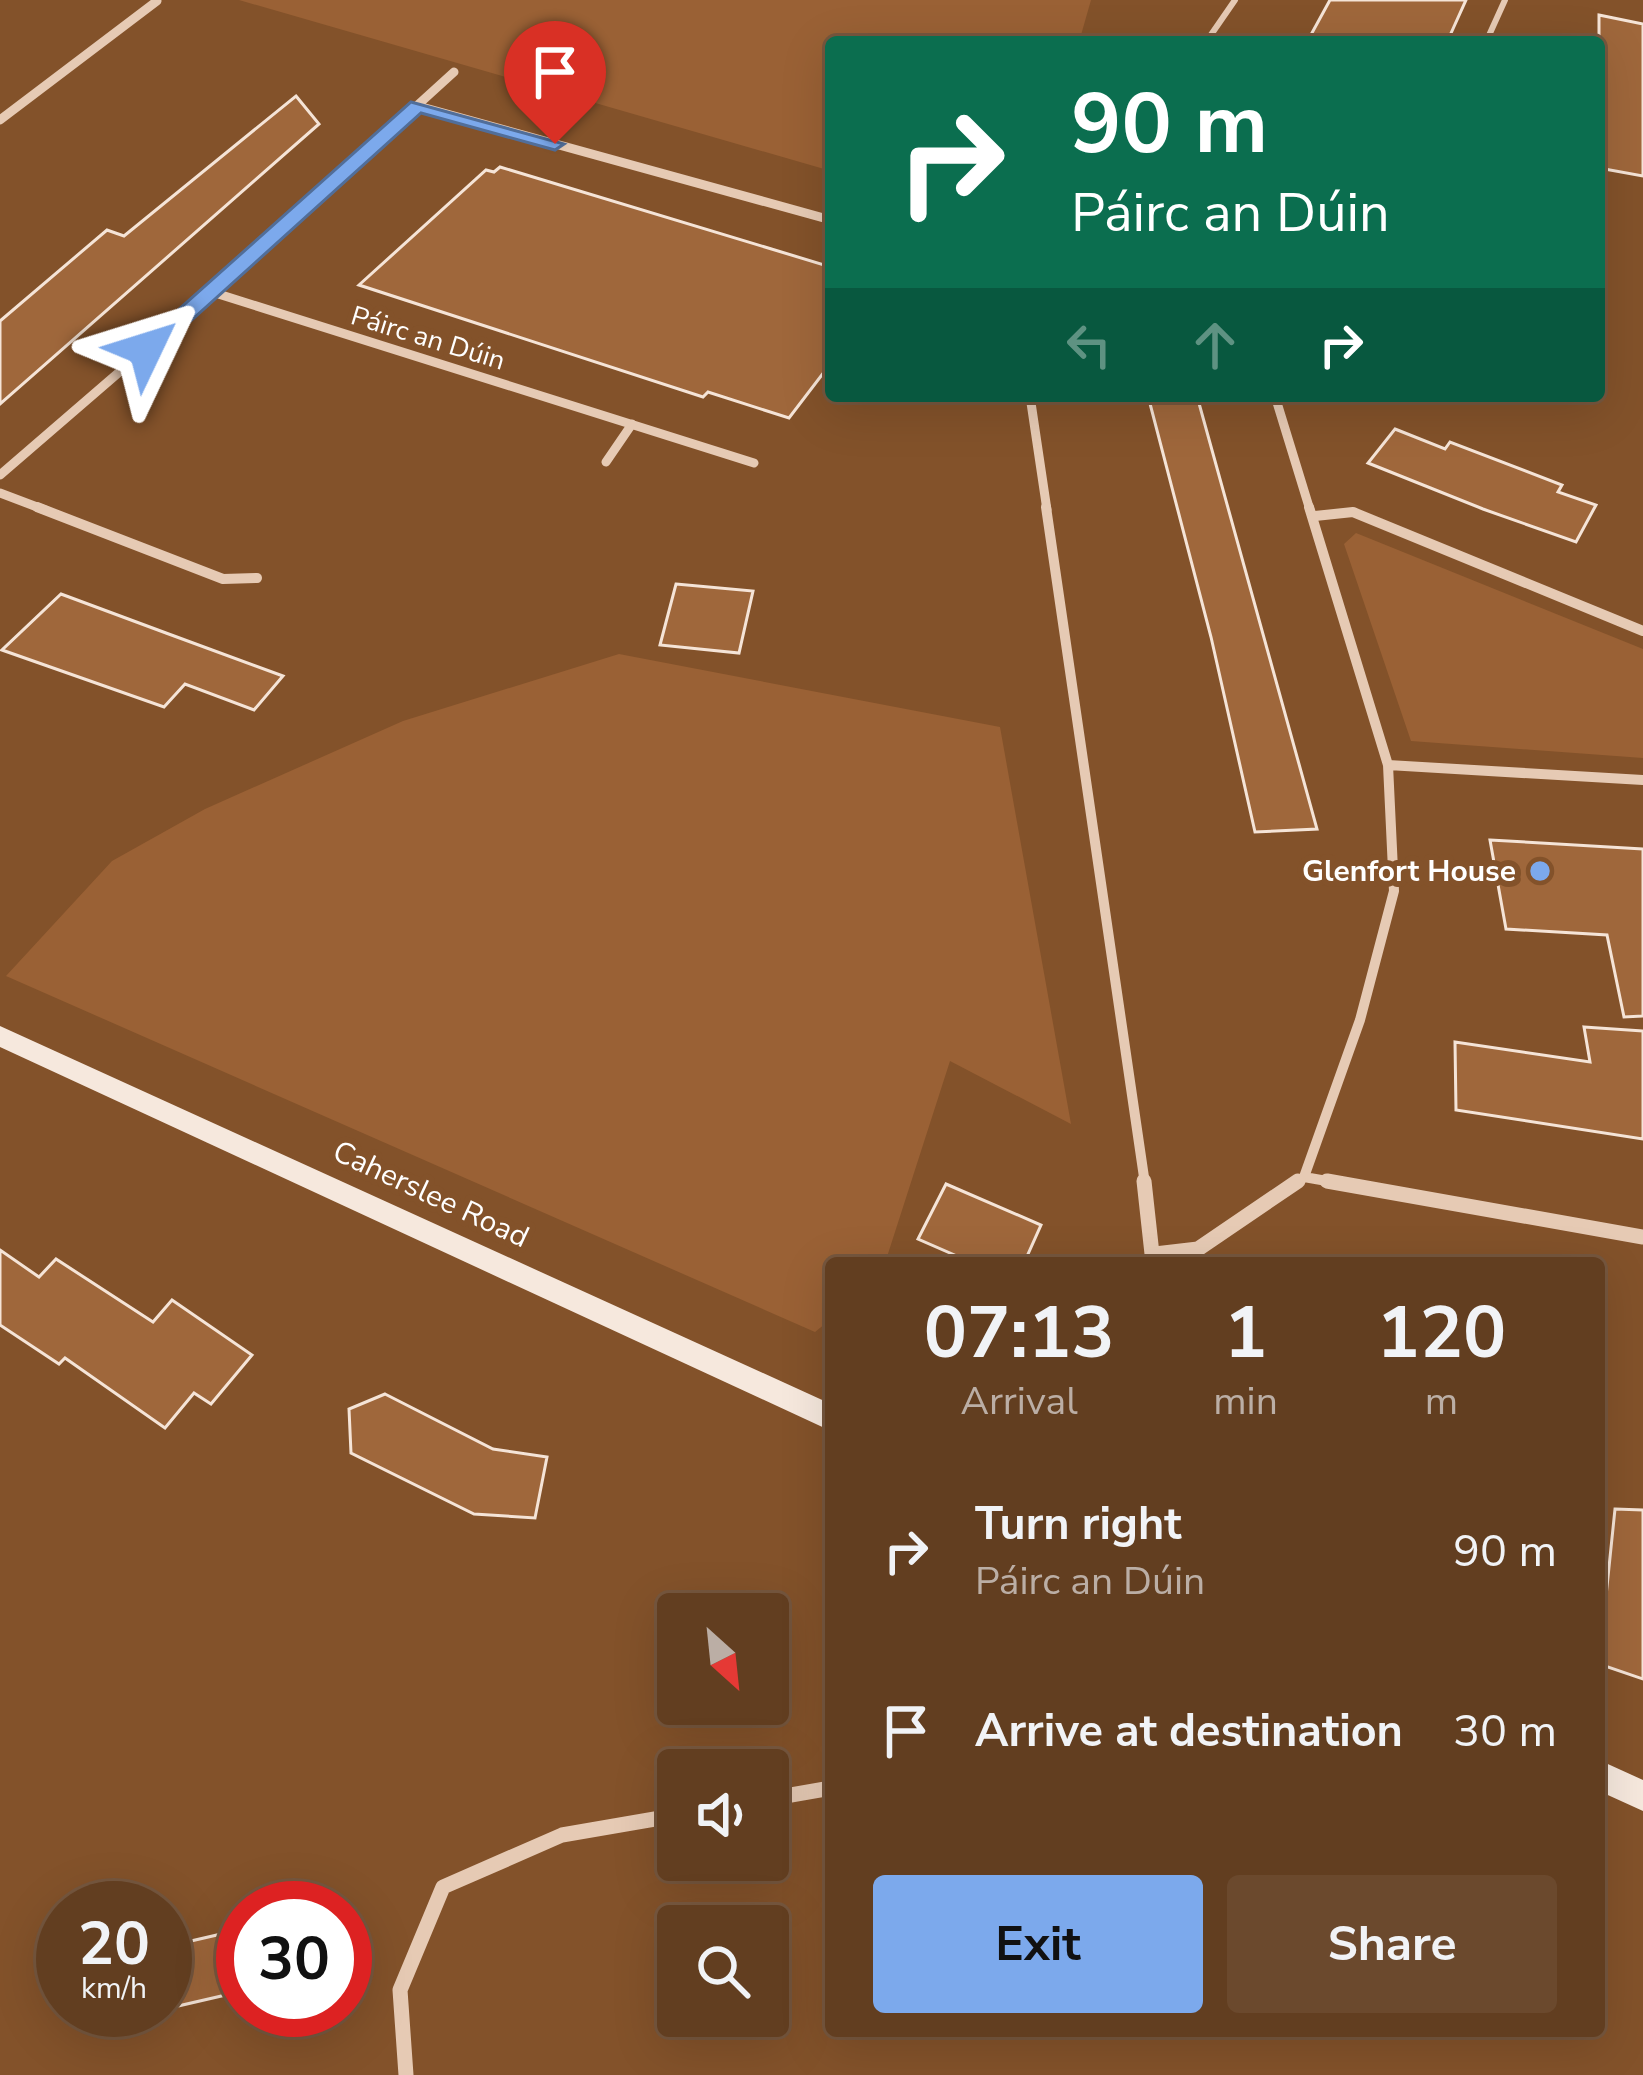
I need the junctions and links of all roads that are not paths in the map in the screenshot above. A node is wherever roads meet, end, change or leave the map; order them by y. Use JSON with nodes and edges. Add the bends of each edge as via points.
{"nodes":[{"id":1,"x":1235,"y":0,"type":"edge"},
{"id":2,"x":1504,"y":0,"type":"edge"},
{"id":3,"x":157,"y":2,"type":"edge"},
{"id":4,"x":1210,"y":36,"type":"edge"},
{"id":5,"x":1489,"y":36,"type":"edge"},
{"id":6,"x":454,"y":72,"type":"dead end"},
{"id":7,"x":418,"y":106,"type":"junction"},
{"id":8,"x":0,"y":120,"type":"edge"},
{"id":9,"x":825,"y":218,"type":"edge"},
{"id":10,"x":212,"y":292,"type":"junction"},
{"id":11,"x":1031,"y":402,"type":"edge"},
{"id":12,"x":1277,"y":402,"type":"edge"},
{"id":13,"x":632,"y":424,"type":"junction"},
{"id":14,"x":606,"y":462,"type":"dead end"},
{"id":15,"x":754,"y":463,"type":"dead end"},
{"id":16,"x":0,"y":476,"type":"edge"},
{"id":17,"x":0,"y":493,"type":"edge"},
{"id":18,"x":1315,"y":516,"type":"junction"},
{"id":19,"x":257,"y":578,"type":"dead end"},
{"id":20,"x":1643,"y":631,"type":"edge"},
{"id":21,"x":1388,"y":764,"type":"junction"},
{"id":22,"x":1643,"y":780,"type":"edge"},
{"id":23,"x":0,"y":1036,"type":"edge"},
{"id":24,"x":1304,"y":1177,"type":"junction"},
{"id":25,"x":1643,"y":1238,"type":"edge"},
{"id":26,"x":1154,"y":1257,"type":"edge"},
{"id":27,"x":1159,"y":1257,"type":"edge"},
{"id":28,"x":825,"y":1415,"type":"edge"},
{"id":29,"x":1605,"y":1778,"type":"edge"},
{"id":30,"x":825,"y":1789,"type":"edge"},
{"id":31,"x":789,"y":1795,"type":"edge"},
{"id":32,"x":1643,"y":1796,"type":"edge"},
{"id":33,"x":657,"y":1819,"type":"edge"},
{"id":34,"x":406,"y":2075,"type":"edge"}],
"edges":[{"from":1,"to":4,"type":"lane"},
{"from":2,"to":5,"type":"lane"},
{"from":3,"to":8,"type":"street"},
{"from":6,"to":7,"type":"street"},
{"from":7,"to":9,"type":"street"},
{"from":7,"to":10,"type":"street"},
{"from":10,"to":13,"type":"street","name":"Páirc an Dúin"},
{"from":10,"to":16,"type":"street"},
{"from":11,"to":26,"type":"street"},
{"from":12,"to":18,"type":"street"},
{"from":13,"to":14,"type":"street"},
{"from":13,"to":15,"type":"street","name":"Páirc an Dúin"},
{"from":17,"to":19,"type":"street","via":[[223,579]]},
{"from":18,"to":20,"type":"street","via":[[1353,512]]},
{"from":18,"to":21,"type":"street"},
{"from":21,"to":22,"type":"street"},
{"from":21,"to":24,"type":"street","via":[[1394,891],[1360,1020]]},
{"from":23,"to":28,"type":"main road","name":"Caherslee Road"},
{"from":24,"to":25,"type":"street"},
{"from":24,"to":27,"type":"street","via":[[1198,1249]]},
{"from":29,"to":32,"type":"main road"},
{"from":30,"to":31,"type":"street"},
{"from":33,"to":34,"type":"street","via":[[562,1835],[443,1887],[400,1990]]}]}
